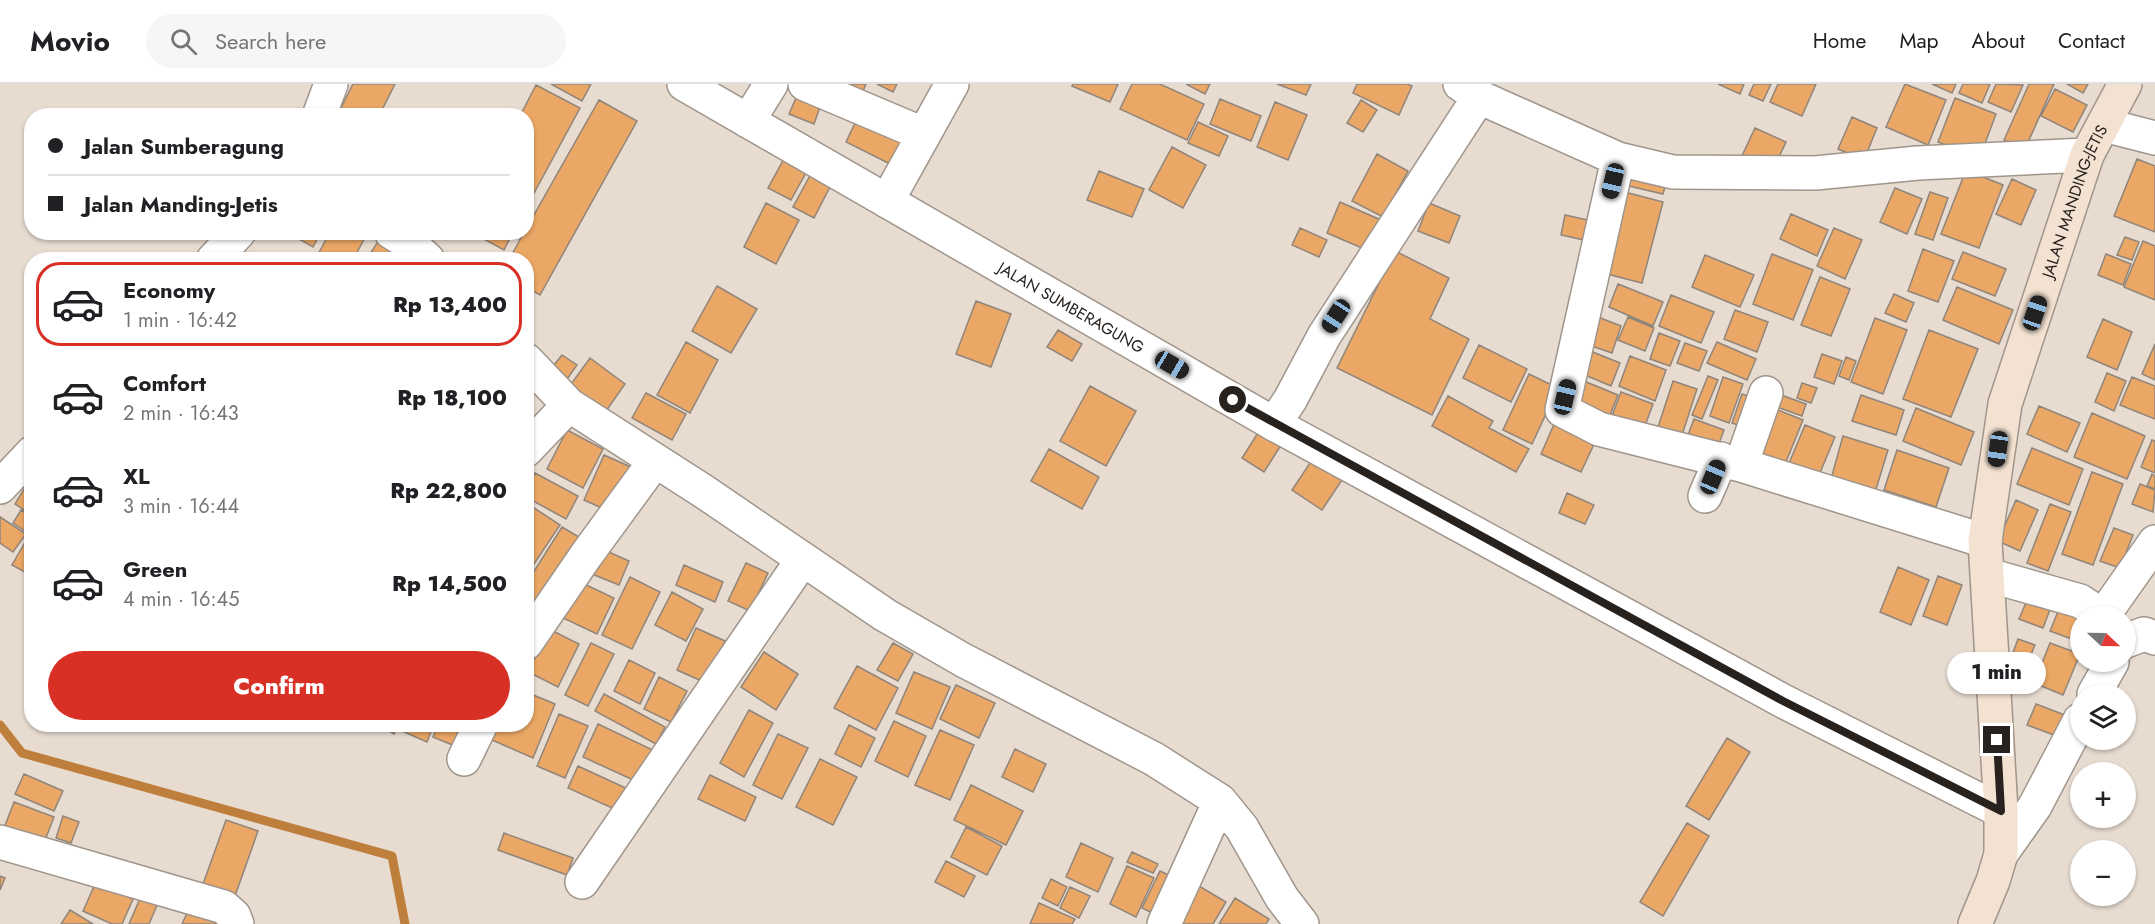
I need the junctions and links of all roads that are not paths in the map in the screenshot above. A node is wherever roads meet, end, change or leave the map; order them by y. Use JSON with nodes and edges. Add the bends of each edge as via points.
{"nodes":[{"id":1,"x":332,"y":84,"type":"edge"},
{"id":2,"x":684,"y":84,"type":"edge"},
{"id":3,"x":771,"y":84,"type":"edge"},
{"id":4,"x":805,"y":84,"type":"edge"},
{"id":5,"x":952,"y":84,"type":"edge"},
{"id":6,"x":2126,"y":84,"type":"edge"},
{"id":7,"x":1469,"y":90,"type":"edge"},
{"id":8,"x":322,"y":108,"type":"edge"},
{"id":9,"x":748,"y":121,"type":"junction"},
{"id":10,"x":2104,"y":125,"type":"junction"},
{"id":11,"x":2155,"y":138,"type":"edge"},
{"id":12,"x":920,"y":140,"type":"junction"},
{"id":13,"x":2087,"y":155,"type":"junction"},
{"id":14,"x":1618,"y":159,"type":"junction"},
{"id":15,"x":891,"y":193,"type":"junction"},
{"id":16,"x":232,"y":240,"type":"edge"},
{"id":17,"x":404,"y":240,"type":"edge"},
{"id":18,"x":220,"y":252,"type":"edge"},
{"id":19,"x":419,"y":252,"type":"edge"},
{"id":20,"x":534,"y":368,"type":"edge"},
{"id":21,"x":1766,"y":393,"type":"dead end"},
{"id":22,"x":569,"y":405,"type":"junction"},
{"id":23,"x":1282,"y":412,"type":"junction"},
{"id":24,"x":534,"y":442,"type":"edge"},
{"id":25,"x":656,"y":461,"type":"junction"},
{"id":26,"x":24,"y":462,"type":"edge"},
{"id":27,"x":1731,"y":462,"type":"junction"},
{"id":28,"x":0,"y":487,"type":"edge"},
{"id":29,"x":1705,"y":496,"type":"dead end"},
{"id":30,"x":1985,"y":541,"type":"junction"},
{"id":31,"x":2155,"y":542,"type":"edge"},
{"id":32,"x":803,"y":559,"type":"junction"},
{"id":33,"x":1988,"y":575,"type":"junction"},
{"id":34,"x":2088,"y":606,"type":"edge"},
{"id":35,"x":2110,"y":606,"type":"edge"},
{"id":36,"x":534,"y":631,"type":"edge"},
{"id":37,"x":2136,"y":637,"type":"edge"},
{"id":38,"x":2155,"y":638,"type":"edge"},
{"id":39,"x":477,"y":732,"type":"edge"},
{"id":40,"x":2070,"y":740,"type":"edge"},
{"id":41,"x":464,"y":759,"type":"dead end"},
{"id":42,"x":1220,"y":801,"type":"junction"},
{"id":43,"x":2001,"y":811,"type":"junction"},
{"id":44,"x":0,"y":842,"type":"edge"},
{"id":45,"x":2001,"y":854,"type":"junction"},
{"id":46,"x":582,"y":882,"type":"dead end"},
{"id":47,"x":237,"y":924,"type":"edge"},
{"id":48,"x":1164,"y":924,"type":"edge"},
{"id":49,"x":1302,"y":924,"type":"edge"},
{"id":50,"x":1975,"y":924,"type":"edge"}],
"edges":[{"from":1,"to":8,"type":"street"},
{"from":2,"to":9,"type":"street","name":"JALAN SUMBERAGUNG"},
{"from":3,"to":9,"type":"street"},
{"from":4,"to":12,"type":"street"},
{"from":5,"to":12,"type":"street"},
{"from":6,"to":10,"type":"main road","name":"JALAN MANDING-JETIS"},
{"from":7,"to":14,"type":"street"},
{"from":7,"to":23,"type":"street"},
{"from":9,"to":15,"type":"street","name":"JALAN SUMBERAGUNG"},
{"from":10,"to":11,"type":"street"},
{"from":10,"to":13,"type":"main road","name":"JALAN MANDING-JETIS"},
{"from":12,"to":15,"type":"street"},
{"from":13,"to":14,"type":"street","via":[[1918,163],[1815,173],[1673,172]]},
{"from":13,"to":30,"type":"main road","name":"JALAN MANDING-JETIS","via":[[2004,404]]},
{"from":14,"to":27,"type":"street","via":[[1562,410],[1599,429]]},
{"from":15,"to":23,"type":"street","name":"JALAN SUMBERAGUNG"},
{"from":16,"to":18,"type":"street"},
{"from":17,"to":19,"type":"street"},
{"from":20,"to":22,"type":"street"},
{"from":21,"to":27,"type":"street"},
{"from":22,"to":24,"type":"street"},
{"from":22,"to":25,"type":"street"},
{"from":23,"to":43,"type":"street","name":"JALAN SUMBERAGUNG","via":[[1783,701]]},
{"from":25,"to":32,"type":"street"},
{"from":25,"to":36,"type":"street"},
{"from":26,"to":28,"type":"street"},
{"from":27,"to":29,"type":"street"},
{"from":27,"to":30,"type":"street"},
{"from":30,"to":33,"type":"main road","name":"JALAN MANDING-JETIS"},
{"from":31,"to":35,"type":"street"},
{"from":32,"to":42,"type":"street","via":[[885,615],[1154,759]]},
{"from":32,"to":46,"type":"street"},
{"from":33,"to":34,"type":"street"},
{"from":33,"to":43,"type":"main road","name":"JALAN MANDING-JETIS"},
{"from":37,"to":38,"type":"street","via":[[2144,634]]},
{"from":39,"to":41,"type":"street"},
{"from":40,"to":45,"type":"street","via":[[2036,806]]},
{"from":42,"to":48,"type":"street"},
{"from":42,"to":49,"type":"street","via":[[1242,828],[1282,898]]},
{"from":43,"to":45,"type":"main road","name":"JALAN MANDING-JETIS"},
{"from":44,"to":47,"type":"street","via":[[224,907]]},
{"from":45,"to":50,"type":"main road","name":"JALAN MANDING-JETIS"}]}
